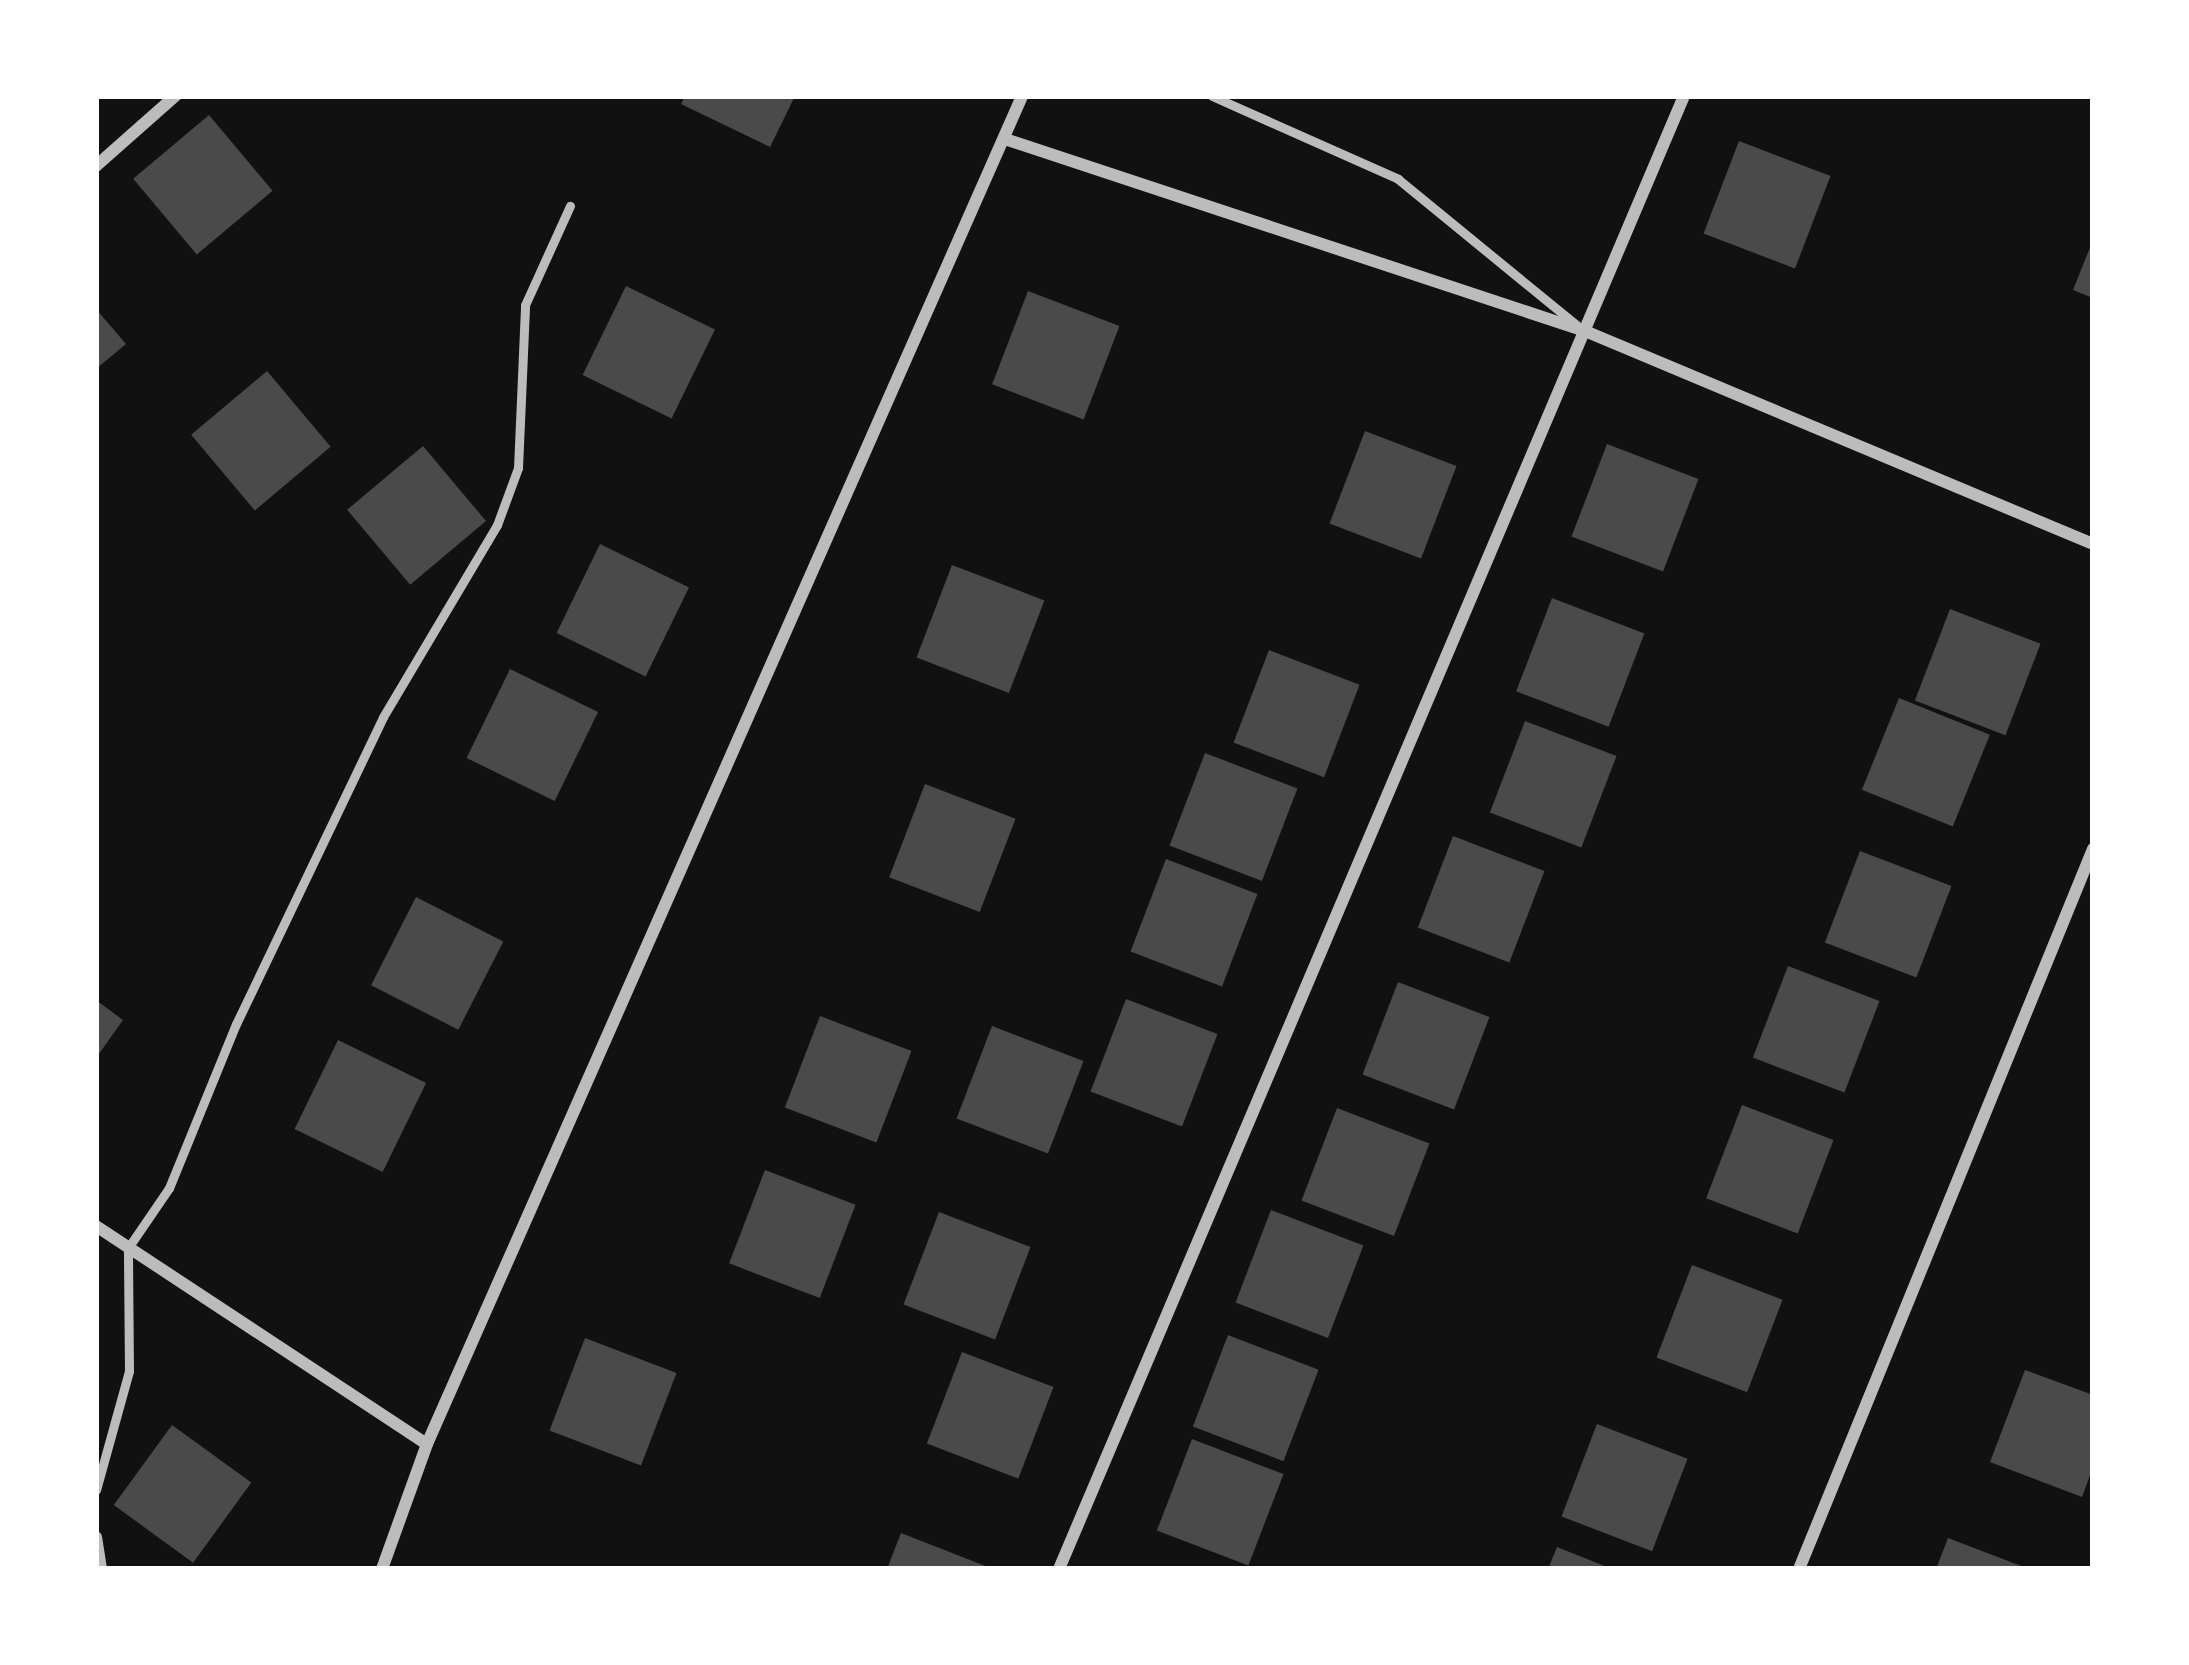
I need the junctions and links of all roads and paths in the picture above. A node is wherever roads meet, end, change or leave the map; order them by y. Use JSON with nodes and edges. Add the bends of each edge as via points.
{"nodes":[{"id":1,"x":175,"y":96,"type":"edge"},
{"id":2,"x":1022,"y":96,"type":"edge"},
{"id":3,"x":1212,"y":96,"type":"edge"},
{"id":4,"x":1684,"y":96,"type":"edge"},
{"id":5,"x":1008,"y":140,"type":"junction"},
{"id":6,"x":96,"y":166,"type":"edge"},
{"id":7,"x":570,"y":206,"type":"dead end"},
{"id":8,"x":1585,"y":331,"type":"junction"},
{"id":9,"x":2093,"y":544,"type":"edge"},
{"id":10,"x":2093,"y":849,"type":"edge"},
{"id":11,"x":96,"y":1226,"type":"edge"},
{"id":12,"x":128,"y":1249,"type":"junction"},
{"id":13,"x":427,"y":1444,"type":"junction"},
{"id":14,"x":96,"y":1490,"type":"edge"},
{"id":15,"x":96,"y":1537,"type":"edge"},
{"id":16,"x":101,"y":1569,"type":"edge"},
{"id":17,"x":382,"y":1569,"type":"edge"},
{"id":18,"x":1059,"y":1569,"type":"edge"},
{"id":19,"x":1799,"y":1569,"type":"edge"}],
"edges":[{"from":1,"to":6,"type":"street"},
{"from":2,"to":5,"type":"street"},
{"from":3,"to":8,"type":"lane","via":[[1398,178]]},
{"from":4,"to":8,"type":"street"},
{"from":5,"to":8,"type":"street"},
{"from":5,"to":13,"type":"street"},
{"from":7,"to":12,"type":"lane","via":[[525,305],[518,469],[497,525],[383,717],[236,1024],[169,1188]]},
{"from":8,"to":9,"type":"street"},
{"from":8,"to":18,"type":"street"},
{"from":10,"to":19,"type":"street"},
{"from":11,"to":12,"type":"street"},
{"from":12,"to":13,"type":"street"},
{"from":12,"to":14,"type":"lane","via":[[129,1370]]},
{"from":13,"to":17,"type":"street"},
{"from":15,"to":16,"type":"street"}]}
